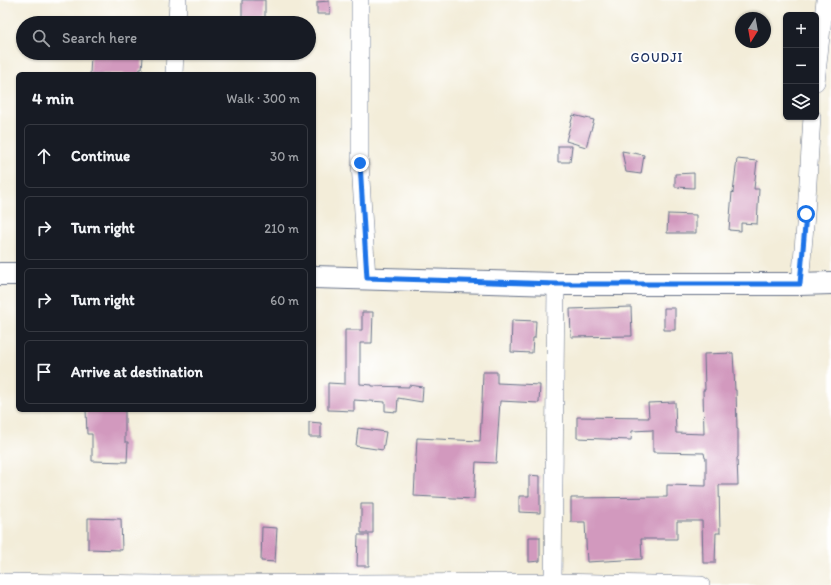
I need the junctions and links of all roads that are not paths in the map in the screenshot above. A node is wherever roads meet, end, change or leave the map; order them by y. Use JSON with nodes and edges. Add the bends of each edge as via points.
{"nodes":[{"id":1,"x":178,"y":0,"type":"edge"},
{"id":2,"x":360,"y":0,"type":"edge"},
{"id":3,"x":825,"y":0,"type":"edge"},
{"id":4,"x":177,"y":16,"type":"edge"},
{"id":5,"x":819,"y":55,"type":"edge"},
{"id":6,"x":175,"y":60,"type":"edge"},
{"id":7,"x":174,"y":72,"type":"edge"},
{"id":8,"x":812,"y":120,"type":"edge"},
{"id":9,"x":0,"y":274,"type":"edge"},
{"id":10,"x":16,"y":274,"type":"edge"},
{"id":11,"x":316,"y":277,"type":"edge"},
{"id":12,"x":367,"y":278,"type":"junction"},
{"id":13,"x":831,"y":283,"type":"edge"},
{"id":14,"x":556,"y":284,"type":"junction"},
{"id":15,"x":800,"y":284,"type":"junction"},
{"id":16,"x":0,"y":582,"type":"edge"},
{"id":17,"x":553,"y":582,"type":"junction"},
{"id":18,"x":460,"y":584,"type":"edge"},
{"id":19,"x":159,"y":585,"type":"edge"},
{"id":20,"x":701,"y":585,"type":"edge"}],
"edges":[{"from":1,"to":4,"type":"street"},
{"from":2,"to":12,"type":"street","via":[[360,163]]},
{"from":3,"to":5,"type":"street"},
{"from":6,"to":7,"type":"street"},
{"from":8,"to":15,"type":"street"},
{"from":9,"to":10,"type":"main road"},
{"from":11,"to":12,"type":"main road"},
{"from":12,"to":14,"type":"main road"},
{"from":13,"to":15,"type":"main road"},
{"from":14,"to":15,"type":"main road"},
{"from":14,"to":17,"type":"street"},
{"from":16,"to":19,"type":"street"},
{"from":17,"to":18,"type":"street"},
{"from":17,"to":20,"type":"street"},
{"from":18,"to":19,"type":"street"}]}
